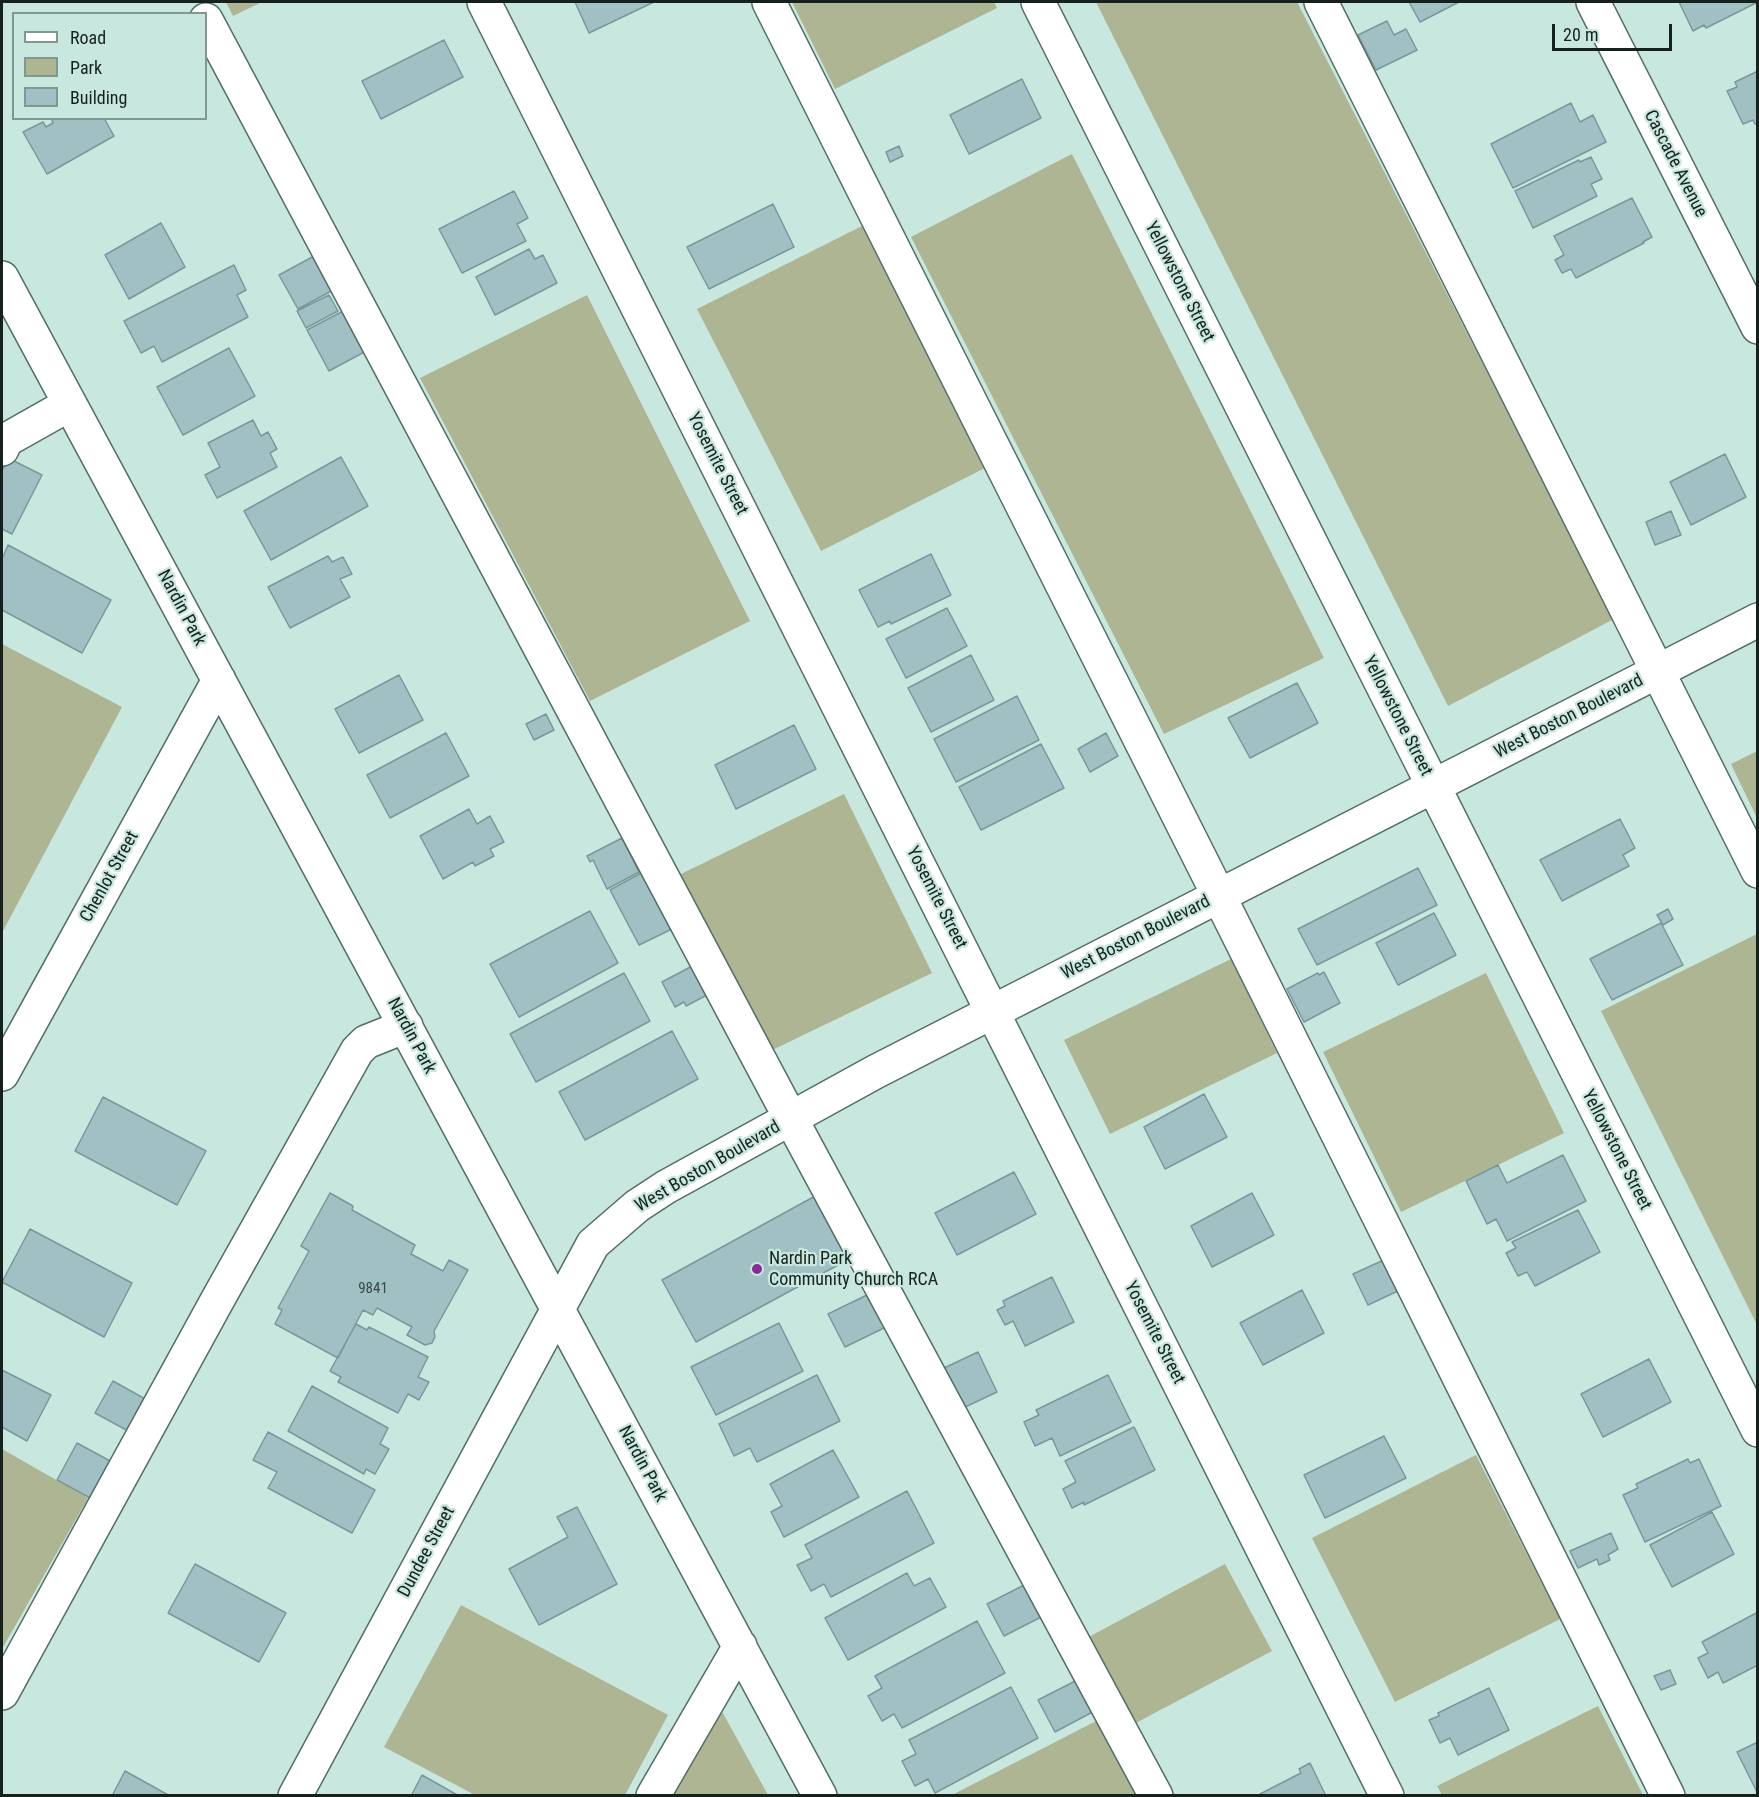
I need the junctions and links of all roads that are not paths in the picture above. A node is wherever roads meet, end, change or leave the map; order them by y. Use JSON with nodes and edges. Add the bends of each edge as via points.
{"nodes":[{"id":1,"x":484,"y":2,"type":"edge"},
{"id":2,"x":769,"y":2,"type":"edge"},
{"id":3,"x":1038,"y":2,"type":"edge"},
{"id":4,"x":1321,"y":2,"type":"edge"},
{"id":5,"x":1593,"y":2,"type":"edge"},
{"id":6,"x":207,"y":23,"type":"edge"},
{"id":7,"x":2,"y":278,"type":"edge"},
{"id":8,"x":1758,"y":327,"type":"edge"},
{"id":9,"x":70,"y":404,"type":"junction"},
{"id":10,"x":2,"y":449,"type":"edge"},
{"id":11,"x":1758,"y":620,"type":"edge"},
{"id":12,"x":1658,"y":671,"type":"junction"},
{"id":13,"x":219,"y":680,"type":"junction"},
{"id":14,"x":1433,"y":786,"type":"junction"},
{"id":15,"x":1758,"y":871,"type":"edge"},
{"id":16,"x":1219,"y":896,"type":"junction"},
{"id":17,"x":993,"y":1012,"type":"junction"},
{"id":18,"x":406,"y":1026,"type":"junction"},
{"id":19,"x":2,"y":1074,"type":"edge"},
{"id":20,"x":791,"y":1119,"type":"junction"},
{"id":21,"x":558,"y":1308,"type":"junction"},
{"id":22,"x":1758,"y":1430,"type":"edge"},
{"id":23,"x":740,"y":1646,"type":"junction"},
{"id":24,"x":2,"y":1693,"type":"edge"},
{"id":25,"x":295,"y":1796,"type":"edge"},
{"id":26,"x":653,"y":1796,"type":"edge"},
{"id":27,"x":820,"y":1796,"type":"edge"},
{"id":28,"x":1156,"y":1796,"type":"edge"},
{"id":29,"x":1387,"y":1796,"type":"edge"},
{"id":30,"x":1668,"y":1796,"type":"edge"}],
"edges":[{"from":1,"to":17,"type":"street","name":"Yosemite Street"},
{"from":2,"to":16,"type":"street"},
{"from":3,"to":14,"type":"street","name":"Yellowstone Street"},
{"from":4,"to":12,"type":"street"},
{"from":5,"to":8,"type":"street","name":"Cascade Avenue"},
{"from":6,"to":20,"type":"street"},
{"from":7,"to":9,"type":"street","name":"Nardin Park"},
{"from":9,"to":10,"type":"street","via":[[6,441]]},
{"from":9,"to":13,"type":"street","name":"Nardin Park"},
{"from":11,"to":12,"type":"street","name":"West Boston Boulevard"},
{"from":12,"to":14,"type":"street","name":"West Boston Boulevard"},
{"from":12,"to":15,"type":"street"},
{"from":13,"to":18,"type":"street","name":"Nardin Park"},
{"from":13,"to":19,"type":"street","name":"Chenlot Street"},
{"from":14,"to":16,"type":"street","name":"West Boston Boulevard"},
{"from":14,"to":22,"type":"street","name":"Yellowstone Street"},
{"from":16,"to":17,"type":"street","name":"West Boston Boulevard"},
{"from":16,"to":30,"type":"street"},
{"from":17,"to":20,"type":"street","name":"West Boston Boulevard"},
{"from":17,"to":29,"type":"street","name":"Yosemite Street"},
{"from":18,"to":21,"type":"street","name":"Nardin Park"},
{"from":18,"to":24,"type":"street","via":[[366,1042],[357,1051]]},
{"from":20,"to":21,"type":"street","name":"West Boston Boulevard","via":[[637,1206],[593,1244]]},
{"from":20,"to":28,"type":"street"},
{"from":21,"to":23,"type":"street","name":"Nardin Park"},
{"from":21,"to":25,"type":"street","name":"Dundee Street"},
{"from":23,"to":26,"type":"street"},
{"from":23,"to":27,"type":"street","name":"Nardin Park"}]}
